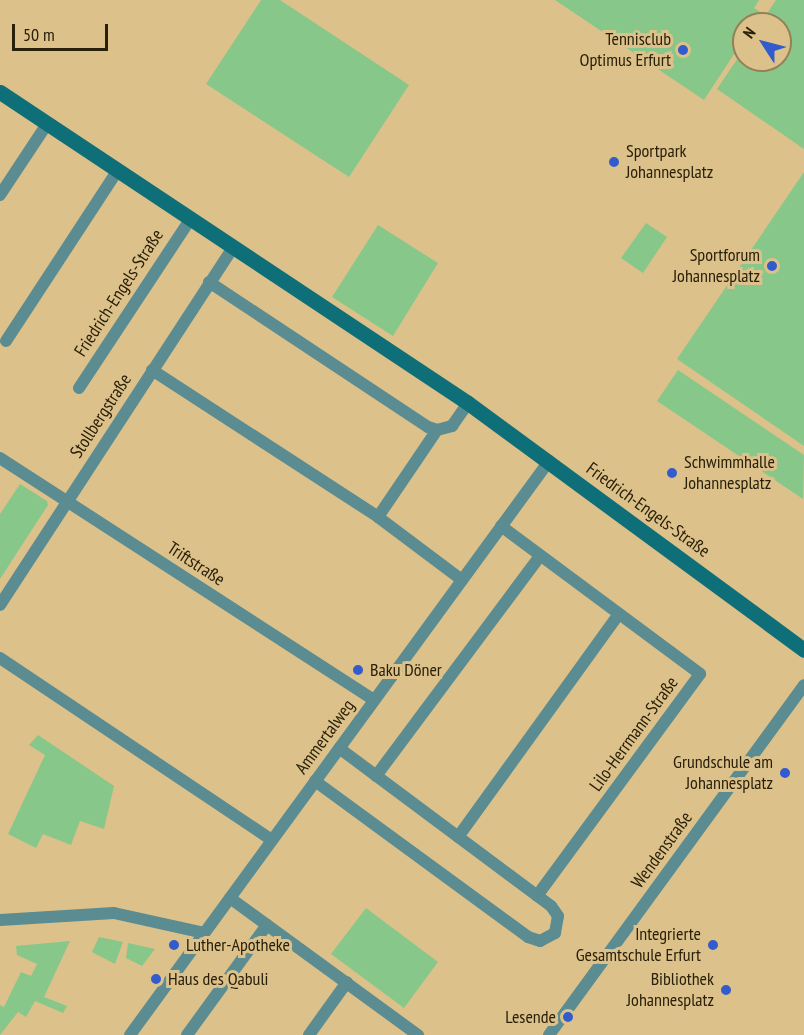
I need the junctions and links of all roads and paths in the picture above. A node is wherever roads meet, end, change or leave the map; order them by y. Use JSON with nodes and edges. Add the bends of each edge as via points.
{"nodes":[{"id":1,"x":0,"y":92,"type":"edge"},
{"id":2,"x":47,"y":124,"type":"junction"},
{"id":3,"x":118,"y":170,"type":"junction"},
{"id":4,"x":0,"y":195,"type":"edge"},
{"id":5,"x":191,"y":218,"type":"junction"},
{"id":6,"x":233,"y":247,"type":"junction"},
{"id":7,"x":209,"y":282,"type":"junction"},
{"id":8,"x":6,"y":341,"type":"dead end"},
{"id":9,"x":152,"y":370,"type":"junction"},
{"id":10,"x":79,"y":388,"type":"dead end"},
{"id":11,"x":468,"y":403,"type":"junction"},
{"id":12,"x":437,"y":430,"type":"junction"},
{"id":13,"x":0,"y":458,"type":"edge"},
{"id":14,"x":549,"y":461,"type":"junction"},
{"id":15,"x":67,"y":502,"type":"junction"},
{"id":16,"x":378,"y":517,"type":"junction"},
{"id":17,"x":501,"y":526,"type":"junction"},
{"id":18,"x":540,"y":556,"type":"junction"},
{"id":19,"x":462,"y":580,"type":"junction"},
{"id":20,"x":0,"y":605,"type":"edge"},
{"id":21,"x":619,"y":614,"type":"junction"},
{"id":22,"x":804,"y":651,"type":"edge"},
{"id":23,"x":0,"y":658,"type":"edge"},
{"id":24,"x":804,"y":685,"type":"edge"},
{"id":25,"x":374,"y":700,"type":"junction"},
{"id":26,"x":339,"y":748,"type":"junction"},
{"id":27,"x":376,"y":776,"type":"junction"},
{"id":28,"x":315,"y":781,"type":"junction"},
{"id":29,"x":458,"y":837,"type":"junction"},
{"id":30,"x":272,"y":840,"type":"junction"},
{"id":31,"x":537,"y":896,"type":"junction"},
{"id":32,"x":230,"y":898,"type":"junction"},
{"id":33,"x":0,"y":920,"type":"edge"},
{"id":34,"x":267,"y":925,"type":"junction"},
{"id":35,"x":204,"y":933,"type":"junction"},
{"id":36,"x":347,"y":982,"type":"junction"},
{"id":37,"x":130,"y":1035,"type":"edge"},
{"id":38,"x":187,"y":1035,"type":"edge"},
{"id":39,"x":309,"y":1035,"type":"edge"},
{"id":40,"x":418,"y":1035,"type":"edge"},
{"id":41,"x":549,"y":1035,"type":"edge"}],
"edges":[{"from":1,"to":2,"type":"street","name":"Friedrich-Engels-Straße"},
{"from":2,"to":3,"type":"street","name":"Friedrich-Engels-Straße"},
{"from":2,"to":4,"type":"street"},
{"from":3,"to":5,"type":"street","name":"Friedrich-Engels-Straße"},
{"from":3,"to":8,"type":"street"},
{"from":5,"to":6,"type":"street","name":"Friedrich-Engels-Straße"},
{"from":5,"to":10,"type":"street","name":"Friedrich-Engels-Straße"},
{"from":6,"to":7,"type":"street","name":"Stollbergstraße"},
{"from":6,"to":11,"type":"street","name":"Friedrich-Engels-Straße"},
{"from":7,"to":9,"type":"street","name":"Stollbergstraße"},
{"from":7,"to":12,"type":"street"},
{"from":9,"to":15,"type":"street","name":"Stollbergstraße"},
{"from":9,"to":16,"type":"street"},
{"from":11,"to":12,"type":"street","via":[[452,426]]},
{"from":11,"to":14,"type":"street","name":"Friedrich-Engels-Straße"},
{"from":12,"to":16,"type":"street"},
{"from":13,"to":15,"type":"street","name":"Triftstraße"},
{"from":14,"to":17,"type":"street","name":"Ammertalweg"},
{"from":14,"to":22,"type":"street","name":"Friedrich-Engels-Straße"},
{"from":15,"to":20,"type":"street","name":"Stollbergstraße"},
{"from":15,"to":25,"type":"street","name":"Triftstraße"},
{"from":16,"to":19,"type":"street"},
{"from":17,"to":18,"type":"street","name":"Lilo-Herrmann-Straße"},
{"from":17,"to":19,"type":"street","name":"Ammertalweg"},
{"from":18,"to":21,"type":"street","name":"Lilo-Herrmann-Straße"},
{"from":18,"to":27,"type":"street"},
{"from":19,"to":25,"type":"street","name":"Ammertalweg"},
{"from":21,"to":29,"type":"street"},
{"from":21,"to":31,"type":"street","name":"Lilo-Herrmann-Straße","via":[[700,674]]},
{"from":23,"to":30,"type":"street"},
{"from":24,"to":41,"type":"street","name":"Wendenstraße"},
{"from":25,"to":26,"type":"street","name":"Ammertalweg"},
{"from":26,"to":27,"type":"street"},
{"from":26,"to":28,"type":"street","name":"Ammertalweg"},
{"from":27,"to":29,"type":"street"},
{"from":28,"to":30,"type":"street","name":"Ammertalweg"},
{"from":28,"to":31,"type":"street","via":[[528,937],[540,941],[555,933],[559,922],[556,910]]},
{"from":29,"to":31,"type":"street"},
{"from":30,"to":32,"type":"street","name":"Ammertalweg"},
{"from":32,"to":34,"type":"street"},
{"from":32,"to":35,"type":"street","name":"Ammertalweg"},
{"from":33,"to":35,"type":"street","via":[[114,913]]},
{"from":34,"to":36,"type":"street"},
{"from":34,"to":38,"type":"street"},
{"from":35,"to":37,"type":"street","name":"Ammertalweg"},
{"from":36,"to":39,"type":"street"},
{"from":36,"to":40,"type":"street"}]}
